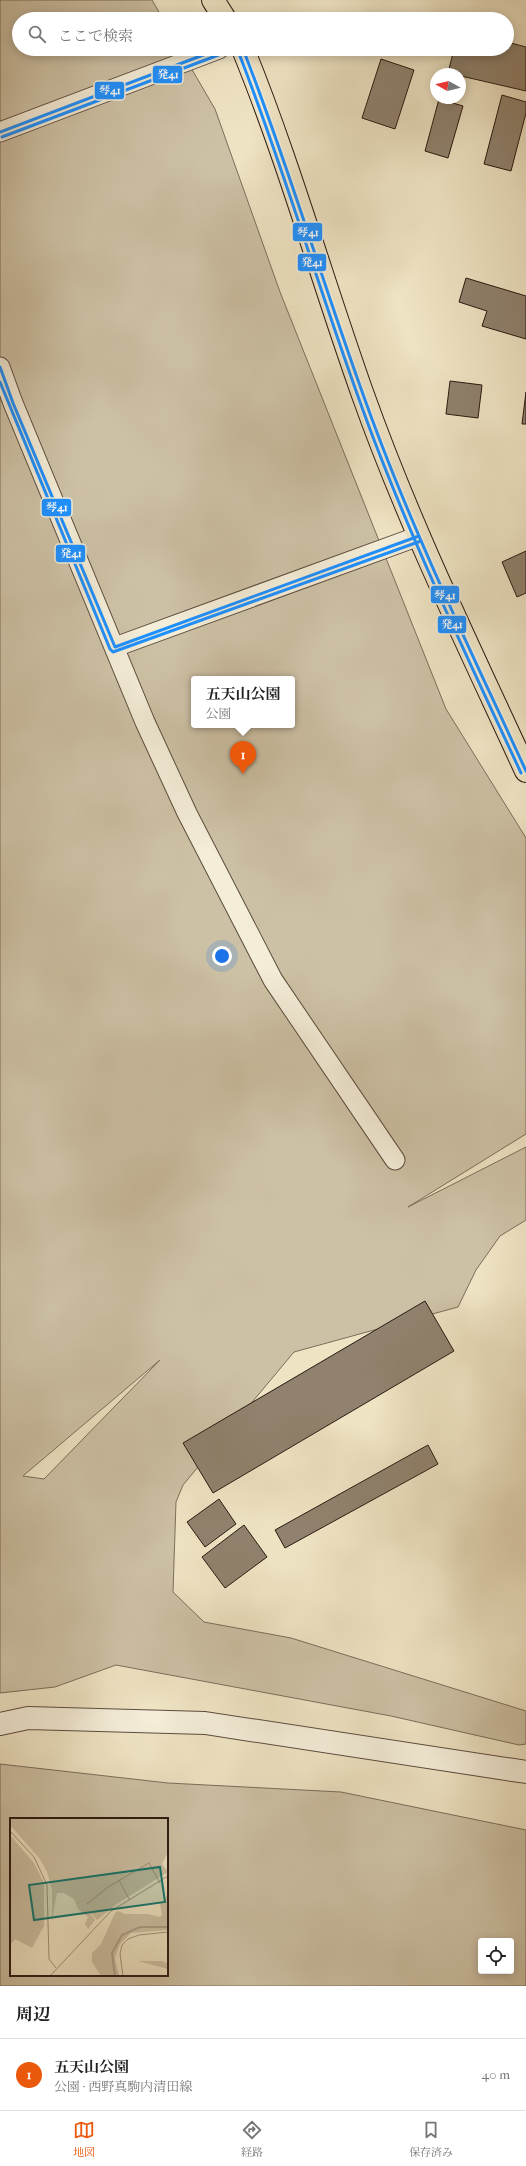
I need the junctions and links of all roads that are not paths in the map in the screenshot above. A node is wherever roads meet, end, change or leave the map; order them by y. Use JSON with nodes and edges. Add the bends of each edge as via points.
{"nodes":[{"id":1,"x":213,"y":0,"type":"edge"},
{"id":2,"x":221,"y":12,"type":"edge"},
{"id":3,"x":201,"y":56,"type":"edge"},
{"id":4,"x":246,"y":56,"type":"edge"},
{"id":5,"x":0,"y":132,"type":"edge"},
{"id":6,"x":0,"y":367,"type":"edge"},
{"id":7,"x":418,"y":536,"type":"junction"},
{"id":8,"x":115,"y":648,"type":"junction"},
{"id":9,"x":526,"y":771,"type":"edge"},
{"id":10,"x":395,"y":1160,"type":"dead end"},
{"id":11,"x":0,"y":1724,"type":"edge"},
{"id":12,"x":526,"y":1772,"type":"edge"}],
"edges":[{"from":1,"to":2,"type":"main road"},
{"from":3,"to":5,"type":"lane"},
{"from":4,"to":7,"type":"main road","via":[[266,107],[364,396]]},
{"from":6,"to":8,"type":"lane"},
{"from":7,"to":8,"type":"lane"},
{"from":7,"to":9,"type":"main road"},
{"from":8,"to":10,"type":"lane","via":[[145,722],[187,813],[273,980]]},
{"from":11,"to":12,"type":"street","via":[[28,1718],[205,1723]]}]}
